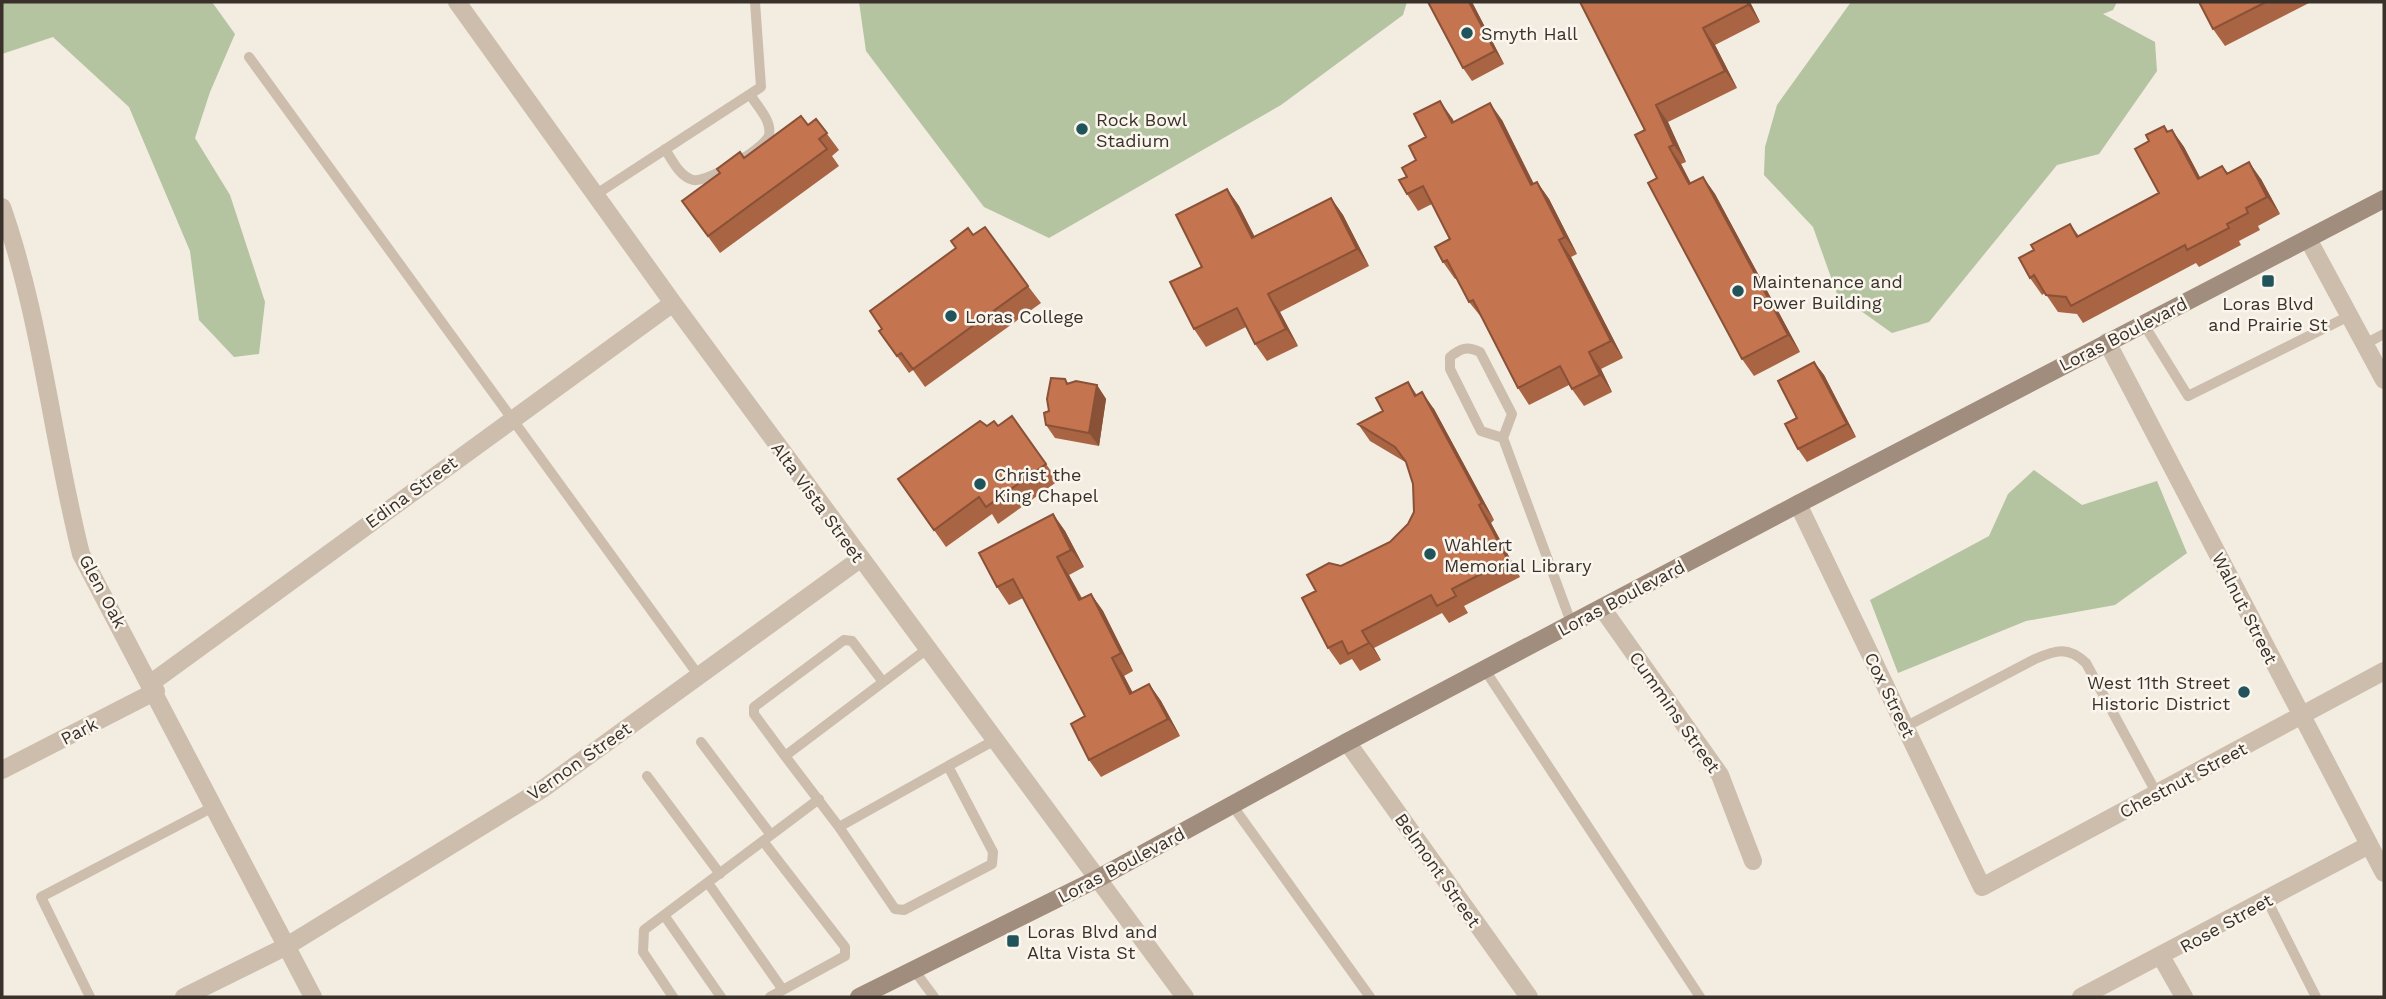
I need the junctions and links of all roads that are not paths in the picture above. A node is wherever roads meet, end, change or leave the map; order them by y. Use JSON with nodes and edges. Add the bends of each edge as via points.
{"nodes":[{"id":1,"x":457,"y":2,"type":"edge"},
{"id":2,"x":755,"y":2,"type":"edge"},
{"id":3,"x":249,"y":57,"type":"dead end"},
{"id":4,"x":751,"y":96,"type":"junction"},
{"id":5,"x":665,"y":149,"type":"junction"},
{"id":6,"x":596,"y":195,"type":"junction"},
{"id":7,"x":2384,"y":200,"type":"edge"},
{"id":8,"x":2,"y":207,"type":"edge"},
{"id":9,"x":2308,"y":239,"type":"junction"},
{"id":10,"x":673,"y":303,"type":"junction"},
{"id":11,"x":2349,"y":316,"type":"junction"},
{"id":12,"x":2143,"y":323,"type":"junction"},
{"id":13,"x":2384,"y":334,"type":"edge"},
{"id":14,"x":2107,"y":342,"type":"junction"},
{"id":15,"x":2365,"y":344,"type":"junction"},
{"id":16,"x":2384,"y":380,"type":"edge"},
{"id":17,"x":511,"y":420,"type":"junction"},
{"id":18,"x":1503,"y":438,"type":"junction"},
{"id":19,"x":1798,"y":503,"type":"junction"},
{"id":20,"x":860,"y":559,"type":"junction"},
{"id":21,"x":1602,"y":608,"type":"junction"},
{"id":22,"x":1572,"y":625,"type":"junction"},
{"id":23,"x":927,"y":649,"type":"junction"},
{"id":24,"x":1485,"y":670,"type":"junction"},
{"id":25,"x":2384,"y":671,"type":"edge"},
{"id":26,"x":699,"y":676,"type":"junction"},
{"id":27,"x":883,"y":682,"type":"junction"},
{"id":28,"x":154,"y":687,"type":"junction"},
{"id":29,"x":2301,"y":716,"type":"junction"},
{"id":30,"x":1905,"y":727,"type":"junction"},
{"id":31,"x":995,"y":740,"type":"junction"},
{"id":32,"x":701,"y":742,"type":"dead end"},
{"id":33,"x":1347,"y":742,"type":"junction"},
{"id":34,"x":785,"y":756,"type":"junction"},
{"id":35,"x":948,"y":766,"type":"junction"},
{"id":36,"x":2,"y":770,"type":"edge"},
{"id":37,"x":647,"y":776,"type":"dead end"},
{"id":38,"x":2157,"y":794,"type":"junction"},
{"id":39,"x":818,"y":799,"type":"junction"},
{"id":40,"x":1232,"y":805,"type":"junction"},
{"id":41,"x":215,"y":806,"type":"junction"},
{"id":42,"x":839,"y":827,"type":"junction"},
{"id":43,"x":767,"y":838,"type":"junction"},
{"id":44,"x":2369,"y":845,"type":"junction"},
{"id":45,"x":1753,"y":861,"type":"dead end"},
{"id":46,"x":2384,"y":873,"type":"edge"},
{"id":47,"x":720,"y":874,"type":"junction"},
{"id":48,"x":1097,"y":879,"type":"junction"},
{"id":49,"x":708,"y":883,"type":"junction"},
{"id":50,"x":1982,"y":887,"type":"joint"},
{"id":51,"x":2267,"y":900,"type":"junction"},
{"id":52,"x":664,"y":915,"type":"junction"},
{"id":53,"x":287,"y":946,"type":"junction"},
{"id":54,"x":2162,"y":958,"type":"junction"},
{"id":55,"x":914,"y":970,"type":"junction"},
{"id":56,"x":783,"y":990,"type":"junction"},
{"id":57,"x":90,"y":997,"type":"edge"},
{"id":58,"x":184,"y":997,"type":"edge"},
{"id":59,"x":313,"y":997,"type":"edge"},
{"id":60,"x":673,"y":997,"type":"edge"},
{"id":61,"x":721,"y":997,"type":"edge"},
{"id":62,"x":770,"y":997,"type":"edge"},
{"id":63,"x":859,"y":997,"type":"edge"},
{"id":64,"x":934,"y":997,"type":"edge"},
{"id":65,"x":1185,"y":997,"type":"edge"},
{"id":66,"x":1370,"y":997,"type":"edge"},
{"id":67,"x":1529,"y":997,"type":"edge"},
{"id":68,"x":1700,"y":997,"type":"edge"},
{"id":69,"x":2081,"y":997,"type":"edge"},
{"id":70,"x":2184,"y":997,"type":"edge"},
{"id":71,"x":2316,"y":997,"type":"edge"}],
"edges":[{"from":1,"to":6,"type":"street","name":"Alta Vista Street"},
{"from":2,"to":4,"type":"lane","via":[[761,87]]},
{"from":3,"to":17,"type":"lane"},
{"from":4,"to":5,"type":"lane"},
{"from":4,"to":5,"type":"lane","via":[[769,124],[764,145],[708,179],[696,181],[684,177]]},
{"from":5,"to":6,"type":"lane"},
{"from":6,"to":10,"type":"street","name":"Alta Vista Street"},
{"from":7,"to":9,"type":"main road","name":"Loras Boulevard"},
{"from":8,"to":28,"type":"street","name":"Glen Oak","via":[[18,253],[81,554]]},
{"from":9,"to":11,"type":"street"},
{"from":9,"to":12,"type":"main road","name":"Loras Boulevard"},
{"from":10,"to":17,"type":"street","name":"Edina Street"},
{"from":10,"to":20,"type":"street","name":"Alta Vista Street"},
{"from":11,"to":12,"type":"lane","via":[[2188,397]]},
{"from":11,"to":15,"type":"street"},
{"from":12,"to":14,"type":"main road","name":"Loras Boulevard"},
{"from":13,"to":15,"type":"lane"},
{"from":14,"to":19,"type":"main road","name":"Loras Boulevard"},
{"from":14,"to":29,"type":"street","name":"Walnut Street"},
{"from":15,"to":16,"type":"street"},
{"from":17,"to":26,"type":"lane"},
{"from":17,"to":28,"type":"street","name":"Edina Street"},
{"from":18,"to":18,"type":"lane","via":[[1481,431],[1450,369],[1450,357],[1460,349],[1480,352],[1512,414]]},
{"from":18,"to":22,"type":"lane"},
{"from":19,"to":21,"type":"main road","name":"Loras Boulevard"},
{"from":19,"to":30,"type":"street","name":"Cox Street"},
{"from":20,"to":23,"type":"street","name":"Alta Vista Street"},
{"from":20,"to":26,"type":"street","name":"Vernon Street"},
{"from":21,"to":22,"type":"main road","name":"Loras Boulevard"},
{"from":21,"to":45,"type":"street","name":"Cummins Street","via":[[1720,775]]},
{"from":22,"to":24,"type":"main road","name":"Loras Boulevard"},
{"from":23,"to":27,"type":"lane"},
{"from":23,"to":31,"type":"street","name":"Alta Vista Street"},
{"from":24,"to":33,"type":"main road","name":"Loras Boulevard"},
{"from":24,"to":68,"type":"lane"},
{"from":25,"to":29,"type":"street","name":"Chestnut Street"},
{"from":26,"to":53,"type":"street","name":"Vernon Street","via":[[544,788]]},
{"from":27,"to":34,"type":"lane"},
{"from":27,"to":34,"type":"lane","via":[[852,641],[844,640],[754,707],[754,714]]},
{"from":28,"to":36,"type":"street","name":"Park"},
{"from":28,"to":41,"type":"street","name":"Glen Oak"},
{"from":29,"to":38,"type":"street","name":"Chestnut Street"},
{"from":29,"to":44,"type":"street","name":"Walnut Street"},
{"from":30,"to":38,"type":"lane","via":[[2035,659],[2056,650],[2074,651],[2086,663]]},
{"from":30,"to":50,"type":"street","name":"Cox Street"},
{"from":31,"to":35,"type":"lane"},
{"from":31,"to":48,"type":"street","name":"Alta Vista Street"},
{"from":32,"to":43,"type":"lane"},
{"from":33,"to":40,"type":"main road","name":"Loras Boulevard"},
{"from":33,"to":67,"type":"street","name":"Belmont Street"},
{"from":34,"to":39,"type":"lane"},
{"from":35,"to":42,"type":"lane"},
{"from":35,"to":42,"type":"lane","via":[[993,852],[992,864],[904,911],[895,909]]},
{"from":37,"to":47,"type":"lane"},
{"from":38,"to":50,"type":"street","name":"Chestnut Street"},
{"from":39,"to":42,"type":"lane"},
{"from":39,"to":43,"type":"lane"},
{"from":40,"to":48,"type":"main road","name":"Loras Boulevard"},
{"from":40,"to":66,"type":"lane"},
{"from":41,"to":53,"type":"street","name":"Glen Oak"},
{"from":41,"to":57,"type":"lane","via":[[41,897]]},
{"from":43,"to":47,"type":"lane"},
{"from":43,"to":56,"type":"lane","via":[[845,947],[845,956]]},
{"from":44,"to":46,"type":"street","name":"Walnut Street"},
{"from":44,"to":51,"type":"street","name":"Rose Street"},
{"from":47,"to":49,"type":"lane"},
{"from":48,"to":55,"type":"main road","name":"Loras Boulevard"},
{"from":48,"to":65,"type":"street","name":"Alta Vista Street"},
{"from":49,"to":52,"type":"lane"},
{"from":49,"to":56,"type":"lane"},
{"from":51,"to":54,"type":"street","name":"Rose Street"},
{"from":51,"to":71,"type":"lane"},
{"from":52,"to":60,"type":"lane","via":[[644,930],[643,952]]},
{"from":52,"to":61,"type":"lane"},
{"from":53,"to":58,"type":"street","name":"Vernon Street"},
{"from":53,"to":59,"type":"street","name":"Glen Oak"},
{"from":54,"to":69,"type":"street","name":"Rose Street"},
{"from":54,"to":70,"type":"street"},
{"from":55,"to":63,"type":"main road","name":"Loras Boulevard"},
{"from":55,"to":64,"type":"lane"},
{"from":56,"to":62,"type":"lane"}]}
